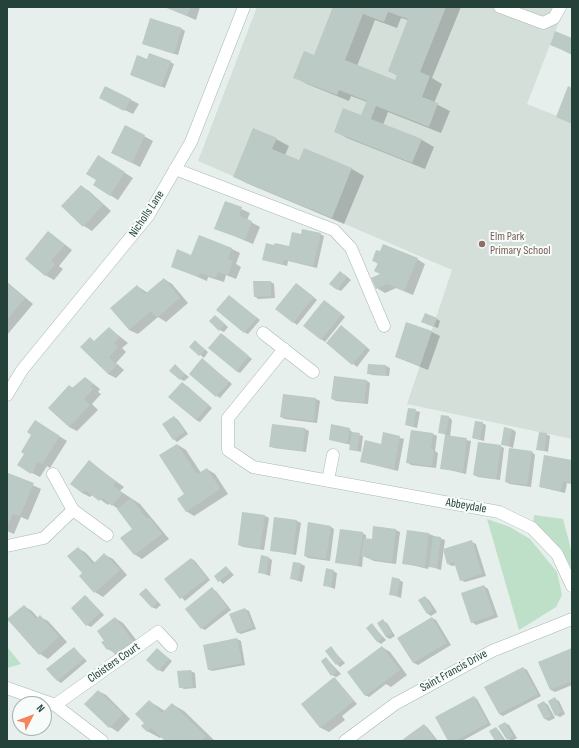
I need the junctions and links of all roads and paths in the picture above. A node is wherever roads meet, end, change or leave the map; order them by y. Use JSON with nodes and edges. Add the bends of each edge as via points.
{"nodes":[{"id":1,"x":244,"y":7,"type":"edge"},
{"id":2,"x":500,"y":7,"type":"edge"},
{"id":3,"x":560,"y":7,"type":"edge"},
{"id":4,"x":175,"y":169,"type":"junction"},
{"id":5,"x":384,"y":326,"type":"dead end"},
{"id":6,"x":264,"y":333,"type":"dead end"},
{"id":7,"x":284,"y":349,"type":"junction"},
{"id":8,"x":313,"y":372,"type":"dead end"},
{"id":9,"x":7,"y":395,"type":"edge"},
{"id":10,"x":333,"y":455,"type":"dead end"},
{"id":11,"x":53,"y":474,"type":"dead end"},
{"id":12,"x":328,"y":480,"type":"junction"},
{"id":13,"x":73,"y":510,"type":"junction"},
{"id":14,"x":107,"y":535,"type":"dead end"},
{"id":15,"x":7,"y":546,"type":"edge"},
{"id":16,"x":572,"y":586,"type":"edge"},
{"id":17,"x":572,"y":619,"type":"edge"},
{"id":18,"x":171,"y":646,"type":"dead end"},
{"id":19,"x":7,"y":688,"type":"edge"},
{"id":20,"x":55,"y":705,"type":"junction"},
{"id":21,"x":102,"y":741,"type":"edge"},
{"id":22,"x":345,"y":741,"type":"edge"}],
"edges":[{"from":1,"to":4,"type":"street","name":"Nicholls Lane","via":[[200,123]]},
{"from":2,"to":3,"type":"street","via":[[543,23],[554,18]]},
{"from":4,"to":5,"type":"street","via":[[334,230],[351,248]]},
{"from":4,"to":9,"type":"street","name":"Nicholls Lane","via":[[148,216],[22,370]]},
{"from":6,"to":7,"type":"street"},
{"from":7,"to":8,"type":"street"},
{"from":7,"to":12,"type":"street","name":"Abbeydale","via":[[228,418],[228,450],[253,467]]},
{"from":10,"to":12,"type":"street"},
{"from":11,"to":13,"type":"street"},
{"from":12,"to":16,"type":"street","name":"Abbeydale","via":[[499,512],[532,528],[557,554]]},
{"from":13,"to":14,"type":"street"},
{"from":13,"to":15,"type":"street","via":[[44,538]]},
{"from":17,"to":22,"type":"street","name":"Saint Francis Drive","via":[[492,651],[395,704]]},
{"from":18,"to":20,"type":"street","name":"Cloisters Court","via":[[158,632]]},
{"from":19,"to":20,"type":"street"},
{"from":20,"to":21,"type":"street"}]}
